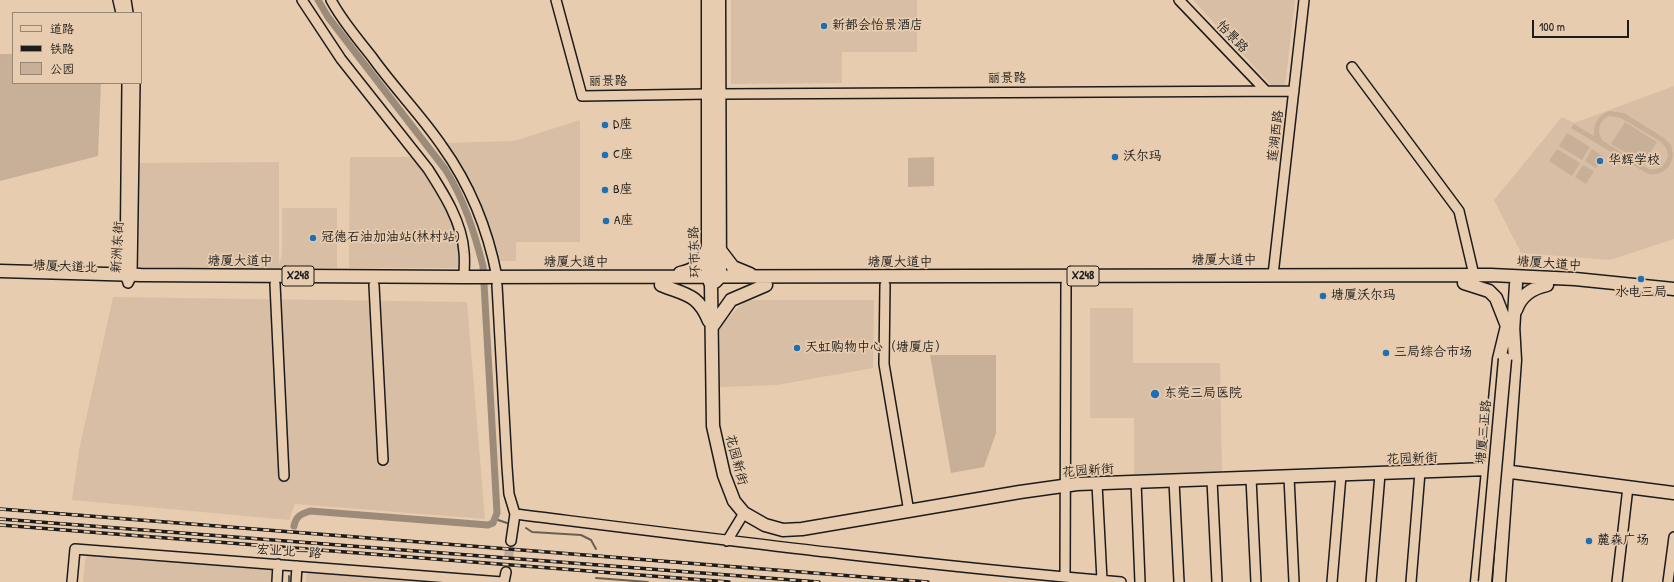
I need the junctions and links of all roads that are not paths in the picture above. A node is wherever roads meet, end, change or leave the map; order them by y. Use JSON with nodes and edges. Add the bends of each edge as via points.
{"nodes":[{"id":1,"x":118,"y":0,"type":"edge"},
{"id":2,"x":126,"y":0,"type":"edge"},
{"id":3,"x":302,"y":0,"type":"edge"},
{"id":4,"x":332,"y":0,"type":"edge"},
{"id":5,"x":556,"y":0,"type":"edge"},
{"id":6,"x":708,"y":0,"type":"edge"},
{"id":7,"x":719,"y":0,"type":"edge"},
{"id":8,"x":1179,"y":0,"type":"edge"},
{"id":9,"x":1304,"y":0,"type":"edge"},
{"id":10,"x":121,"y":12,"type":"edge"},
{"id":11,"x":128,"y":12,"type":"edge"},
{"id":12,"x":1352,"y":67,"type":"dead end"},
{"id":13,"x":127,"y":84,"type":"edge"},
{"id":14,"x":135,"y":84,"type":"edge"},
{"id":15,"x":1266,"y":91,"type":"junction"},
{"id":16,"x":1294,"y":91,"type":"junction"},
{"id":17,"x":714,"y":94,"type":"junction"},
{"id":18,"x":708,"y":244,"type":"junction"},
{"id":19,"x":720,"y":250,"type":"junction"},
{"id":20,"x":0,"y":271,"type":"edge"},
{"id":21,"x":1273,"y":275,"type":"junction"},
{"id":22,"x":1474,"y":275,"type":"junction"},
{"id":23,"x":0,"y":278,"type":"edge"},
{"id":24,"x":128,"y":278,"type":"junction"},
{"id":25,"x":468,"y":280,"type":"junction"},
{"id":26,"x":713,"y":280,"type":"junction"},
{"id":27,"x":494,"y":281,"type":"junction"},
{"id":28,"x":662,"y":281,"type":"junction"},
{"id":29,"x":766,"y":281,"type":"junction"},
{"id":30,"x":1464,"y":283,"type":"junction"},
{"id":31,"x":275,"y":284,"type":"junction"},
{"id":32,"x":1066,"y":284,"type":"junction"},
{"id":33,"x":1512,"y":284,"type":"junction"},
{"id":34,"x":374,"y":285,"type":"junction"},
{"id":35,"x":885,"y":285,"type":"junction"},
{"id":36,"x":1547,"y":286,"type":"junction"},
{"id":37,"x":1674,"y":290,"type":"edge"},
{"id":38,"x":1674,"y":297,"type":"edge"},
{"id":39,"x":1511,"y":323,"type":"junction"},
{"id":40,"x":712,"y":327,"type":"junction"},
{"id":41,"x":1507,"y":359,"type":"junction"},
{"id":42,"x":383,"y":460,"type":"dead end"},
{"id":43,"x":1488,"y":469,"type":"junction"},
{"id":44,"x":1507,"y":471,"type":"junction"},
{"id":45,"x":1420,"y":472,"type":"junction"},
{"id":46,"x":1380,"y":474,"type":"junction"},
{"id":47,"x":1341,"y":475,"type":"junction"},
{"id":48,"x":284,"y":476,"type":"dead end"},
{"id":49,"x":1289,"y":477,"type":"junction"},
{"id":50,"x":1251,"y":478,"type":"junction"},
{"id":51,"x":1212,"y":480,"type":"junction"},
{"id":52,"x":1174,"y":481,"type":"junction"},
{"id":53,"x":1136,"y":482,"type":"junction"},
{"id":54,"x":1097,"y":484,"type":"junction"},
{"id":55,"x":1066,"y":486,"type":"junction"},
{"id":56,"x":1628,"y":487,"type":"junction"},
{"id":57,"x":1674,"y":493,"type":"edge"},
{"id":58,"x":910,"y":512,"type":"junction"},
{"id":59,"x":744,"y":513,"type":"junction"},
{"id":60,"x":514,"y":514,"type":"junction"},
{"id":61,"x":1674,"y":537,"type":"edge"},
{"id":62,"x":511,"y":541,"type":"tunnel mouth"},
{"id":63,"x":727,"y":541,"type":"junction"},
{"id":64,"x":278,"y":564,"type":"junction"},
{"id":65,"x":297,"y":566,"type":"junction"},
{"id":66,"x":506,"y":572,"type":"tunnel mouth"},
{"id":67,"x":1065,"y":578,"type":"junction"},
{"id":68,"x":1102,"y":580,"type":"junction"},
{"id":69,"x":72,"y":582,"type":"edge"},
{"id":70,"x":276,"y":582,"type":"edge"},
{"id":71,"x":296,"y":582,"type":"edge"},
{"id":72,"x":503,"y":582,"type":"edge"},
{"id":73,"x":1121,"y":582,"type":"edge"},
{"id":74,"x":1140,"y":582,"type":"edge"},
{"id":75,"x":1179,"y":582,"type":"edge"},
{"id":76,"x":1217,"y":582,"type":"edge"},
{"id":77,"x":1256,"y":582,"type":"edge"},
{"id":78,"x":1294,"y":582,"type":"edge"},
{"id":79,"x":1332,"y":582,"type":"edge"},
{"id":80,"x":1372,"y":582,"type":"edge"},
{"id":81,"x":1411,"y":582,"type":"edge"},
{"id":82,"x":1477,"y":582,"type":"edge"},
{"id":83,"x":1485,"y":582,"type":"edge"},
{"id":84,"x":1491,"y":582,"type":"edge"},
{"id":85,"x":1499,"y":582,"type":"edge"},
{"id":86,"x":1617,"y":582,"type":"edge"},
{"id":87,"x":1668,"y":582,"type":"edge"}],
"edges":[{"from":1,"to":10,"type":"street"},
{"from":2,"to":11,"type":"street"},
{"from":3,"to":25,"type":"street","via":[[341,59],[428,169],[440,188],[460,232]]},
{"from":4,"to":27,"type":"street","via":[[390,82],[442,146],[461,176],[480,216],[489,243]]},
{"from":5,"to":17,"type":"street","name":"丽景路","via":[[582,96]]},
{"from":6,"to":17,"type":"main road","name":"环市东路"},
{"from":7,"to":17,"type":"main road","name":"环市东路"},
{"from":8,"to":15,"type":"street","name":"怡景路"},
{"from":9,"to":16,"type":"street","name":"莲湖西路"},
{"from":12,"to":22,"type":"street","via":[[1459,211]]},
{"from":13,"to":24,"type":"street","name":"新洲东街"},
{"from":14,"to":24,"type":"street","name":"新洲东街"},
{"from":15,"to":16,"type":"street","name":"丽景路"},
{"from":15,"to":17,"type":"street","name":"丽景路"},
{"from":16,"to":21,"type":"street","name":"莲湖西路"},
{"from":17,"to":18,"type":"main road","name":"环市东路"},
{"from":17,"to":19,"type":"main road","name":"环市东路"},
{"from":18,"to":26,"type":"main road","name":"环市东路"},
{"from":18,"to":28,"type":"main road","via":[[704,258],[695,268]]},
{"from":19,"to":26,"type":"main road","name":"环市东路"},
{"from":19,"to":29,"type":"main road","via":[[729,264],[737,270]]},
{"from":20,"to":24,"type":"main road","name":"塘厦大道北","number":"X248"},
{"from":21,"to":22,"type":"main road","name":"塘厦大道中","number":"X248"},
{"from":21,"to":29,"type":"main road","name":"塘厦大道中","number":"X248"},
{"from":22,"to":37,"type":"main road","name":"塘厦大道中","number":"X248","via":[[1567,279]]},
{"from":23,"to":24,"type":"main road","name":"塘厦大道北","number":"X248"},
{"from":24,"to":25,"type":"main road","name":"塘厦大道中","number":"X248"},
{"from":24,"to":31,"type":"main road","name":"塘厦大道中","number":"X248"},
{"from":25,"to":27,"type":"main road","name":"塘厦大道中","number":"X248"},
{"from":25,"to":34,"type":"main road","name":"塘厦大道中","number":"X248"},
{"from":26,"to":28,"type":"main road","name":"塘厦大道中","number":"X248"},
{"from":26,"to":29,"type":"main road","name":"塘厦大道中","number":"X248"},
{"from":26,"to":40,"type":"main road","name":"花园新街"},
{"from":27,"to":28,"type":"main road","name":"塘厦大道中","number":"X248"},
{"from":27,"to":60,"type":"street","via":[[509,494]]},
{"from":28,"to":40,"type":"main road","via":[[699,302]]},
{"from":29,"to":35,"type":"main road","name":"塘厦大道中","number":"X248"},
{"from":29,"to":40,"type":"main road","via":[[731,300]]},
{"from":30,"to":32,"type":"main road","name":"塘厦大道中","number":"X248"},
{"from":30,"to":33,"type":"main road","name":"塘厦大道中","number":"X248"},
{"from":30,"to":39,"type":"main road","via":[[1489,291]]},
{"from":31,"to":34,"type":"main road","name":"塘厦大道中","number":"X248"},
{"from":31,"to":48,"type":"street"},
{"from":32,"to":35,"type":"main road","name":"塘厦大道中","number":"X248"},
{"from":32,"to":55,"type":"street"},
{"from":33,"to":36,"type":"main road","name":"塘厦大道中","number":"X248"},
{"from":33,"to":39,"type":"main road","name":"塘厦三正路"},
{"from":34,"to":42,"type":"street"},
{"from":35,"to":58,"type":"street","via":[[884,364]]},
{"from":36,"to":38,"type":"main road","name":"塘厦大道中","number":"X248"},
{"from":36,"to":39,"type":"main road","via":[[1536,288],[1525,296],[1517,306]]},
{"from":39,"to":41,"type":"main road","name":"塘厦三正路"},
{"from":39,"to":43,"type":"main road","via":[[1500,359]]},
{"from":39,"to":44,"type":"main road","via":[[1515,360]]},
{"from":40,"to":59,"type":"main road","name":"花园新街","via":[[713,426],[724,475],[734,501]]},
{"from":41,"to":83,"type":"main road","name":"塘厦三正路","bridge":true},
{"from":41,"to":84,"type":"main road","name":"塘厦三正路"},
{"from":43,"to":44,"type":"main road","name":"花园新街"},
{"from":43,"to":45,"type":"main road","name":"花园新街"},
{"from":43,"to":82,"type":"main road"},
{"from":44,"to":56,"type":"main road","name":"花园新街"},
{"from":44,"to":85,"type":"main road"},
{"from":45,"to":46,"type":"main road","name":"花园新街"},
{"from":45,"to":81,"type":"street"},
{"from":46,"to":47,"type":"main road","name":"花园新街"},
{"from":46,"to":80,"type":"street"},
{"from":47,"to":49,"type":"main road","name":"花园新街"},
{"from":47,"to":79,"type":"street"},
{"from":49,"to":50,"type":"main road","name":"花园新街"},
{"from":49,"to":78,"type":"street"},
{"from":50,"to":51,"type":"main road","name":"花园新街"},
{"from":50,"to":77,"type":"street"},
{"from":51,"to":52,"type":"main road","name":"花园新街"},
{"from":51,"to":76,"type":"street"},
{"from":52,"to":53,"type":"main road","name":"花园新街"},
{"from":52,"to":75,"type":"street"},
{"from":53,"to":54,"type":"main road","name":"花园新街"},
{"from":53,"to":74,"type":"street"},
{"from":54,"to":55,"type":"main road","name":"花园新街"},
{"from":54,"to":68,"type":"street"},
{"from":55,"to":58,"type":"main road","name":"花园新街"},
{"from":55,"to":67,"type":"street"},
{"from":56,"to":57,"type":"main road","name":"花园新街"},
{"from":56,"to":86,"type":"street"},
{"from":58,"to":59,"type":"main road","name":"花园新街","via":[[783,530],[765,525]]},
{"from":59,"to":63,"type":"street"},
{"from":60,"to":62,"type":"street"},
{"from":60,"to":63,"type":"street"},
{"from":61,"to":87,"type":"street"},
{"from":63,"to":67,"type":"street"},
{"from":64,"to":65,"type":"street","name":"宏业北一路"},
{"from":64,"to":69,"type":"street","name":"宏业北一路","via":[[75,549]]},
{"from":64,"to":70,"type":"street"},
{"from":65,"to":71,"type":"street"},
{"from":65,"to":72,"type":"street","name":"宏业北一路"},
{"from":66,"to":72,"type":"street"},
{"from":67,"to":68,"type":"street"},
{"from":68,"to":73,"type":"street"}]}
